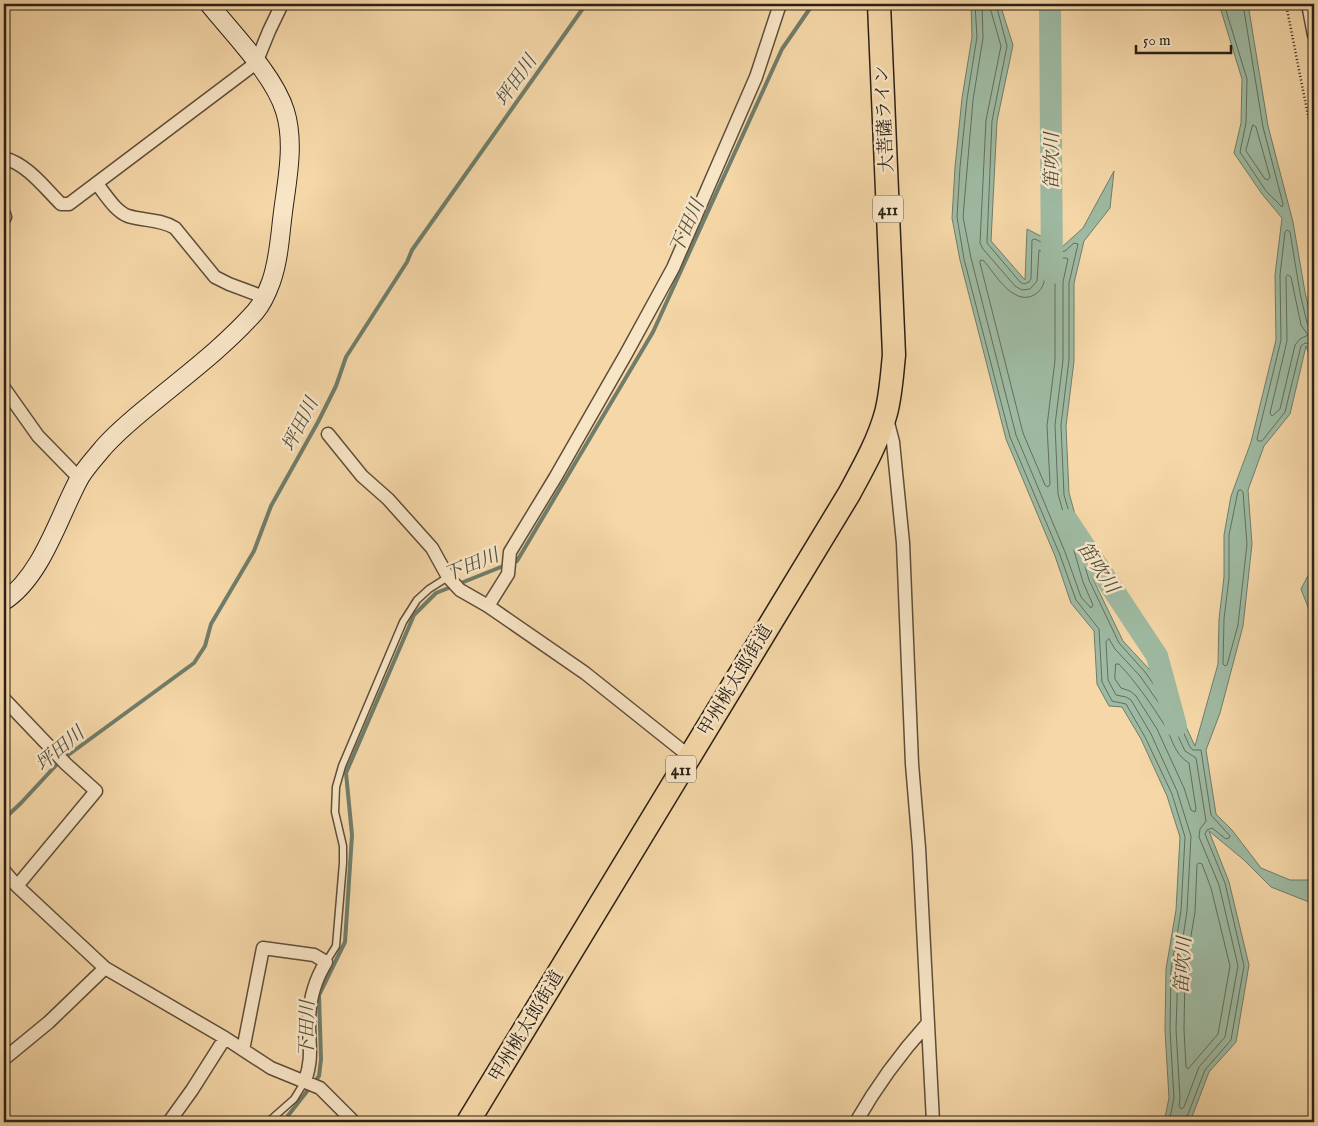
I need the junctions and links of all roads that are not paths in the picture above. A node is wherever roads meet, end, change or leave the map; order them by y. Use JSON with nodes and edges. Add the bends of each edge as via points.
{"nodes":[{"id":1,"x":209,"y":4,"type":"edge"},
{"id":2,"x":282,"y":4,"type":"edge"},
{"id":3,"x":780,"y":4,"type":"edge"},
{"id":4,"x":879,"y":4,"type":"edge"},
{"id":5,"x":1308,"y":4,"type":"edge"},
{"id":6,"x":1314,"y":35,"type":"edge"},
{"id":7,"x":256,"y":63,"type":"junction"},
{"id":8,"x":4,"y":158,"type":"edge"},
{"id":9,"x":98,"y":184,"type":"junction"},
{"id":10,"x":4,"y":214,"type":"edge"},
{"id":11,"x":4,"y":219,"type":"edge"},
{"id":12,"x":264,"y":297,"type":"junction"},
{"id":13,"x":4,"y":388,"type":"edge"},
{"id":14,"x":886,"y":413,"type":"junction"},
{"id":15,"x":328,"y":434,"type":"dead end"},
{"id":16,"x":79,"y":478,"type":"junction"},
{"id":17,"x":449,"y":578,"type":"junction"},
{"id":18,"x":4,"y":602,"type":"edge"},
{"id":19,"x":488,"y":606,"type":"junction"},
{"id":20,"x":4,"y":699,"type":"edge"},
{"id":21,"x":689,"y":756,"type":"junction"},
{"id":22,"x":4,"y":871,"type":"edge"},
{"id":23,"x":17,"y":886,"type":"junction"},
{"id":24,"x":326,"y":962,"type":"junction"},
{"id":25,"x":105,"y":968,"type":"junction"},
{"id":26,"x":927,"y":1024,"type":"junction"},
{"id":27,"x":224,"y":1038,"type":"junction"},
{"id":28,"x":243,"y":1050,"type":"junction"},
{"id":29,"x":4,"y":1059,"type":"edge"},
{"id":30,"x":305,"y":1081,"type":"junction"},
{"id":31,"x":169,"y":1122,"type":"edge"},
{"id":32,"x":268,"y":1122,"type":"edge"},
{"id":33,"x":354,"y":1122,"type":"edge"},
{"id":34,"x":468,"y":1122,"type":"edge"},
{"id":35,"x":856,"y":1122,"type":"edge"},
{"id":36,"x":933,"y":1122,"type":"edge"}],
"edges":[{"from":1,"to":7,"type":"street"},
{"from":2,"to":7,"type":"street"},
{"from":3,"to":19,"type":"street","via":[[756,77],[673,268],[510,552],[508,574]]},
{"from":4,"to":14,"type":"highway","name":"大菩薩ライン","number":"411","via":[[894,355]]},
{"from":5,"to":6,"type":"street"},
{"from":7,"to":9,"type":"street"},
{"from":7,"to":12,"type":"street","via":[[275,88],[285,111],[289,134],[278,253],[272,281]]},
{"from":8,"to":9,"type":"street","via":[[26,168],[60,204],[69,204]]},
{"from":9,"to":12,"type":"street","via":[[117,209],[128,216],[175,228],[215,277]]},
{"from":10,"to":11,"type":"street"},
{"from":12,"to":16,"type":"street","via":[[256,311],[218,348],[127,424]]},
{"from":13,"to":16,"type":"street","via":[[38,436]]},
{"from":14,"to":21,"type":"highway","name":"甲州桃太郎街道","number":"411","via":[[866,464]]},
{"from":14,"to":26,"type":"street","via":[[893,442],[903,543]]},
{"from":15,"to":17,"type":"street","via":[[362,476],[388,499],[432,548]]},
{"from":16,"to":18,"type":"street","via":[[31,573]]},
{"from":17,"to":19,"type":"street","via":[[460,590]]},
{"from":17,"to":24,"type":"lane","via":[[417,600],[403,622],[342,766],[336,787],[335,812],[343,846],[343,863],[336,946]]},
{"from":19,"to":21,"type":"street","via":[[585,673]]},
{"from":20,"to":23,"type":"street","via":[[96,791]]},
{"from":21,"to":34,"type":"highway","name":"甲州桃太郎街道","number":"411"},
{"from":22,"to":23,"type":"street"},
{"from":23,"to":25,"type":"street"},
{"from":24,"to":28,"type":"street","via":[[314,955],[263,948]]},
{"from":24,"to":30,"type":"street","via":[[311,998],[310,1064]]},
{"from":25,"to":27,"type":"street"},
{"from":25,"to":29,"type":"street","via":[[49,1022]]},
{"from":26,"to":35,"type":"street","via":[[870,1096]]},
{"from":26,"to":36,"type":"street"},
{"from":27,"to":28,"type":"street"},
{"from":27,"to":31,"type":"street"},
{"from":28,"to":30,"type":"street","via":[[271,1068]]},
{"from":30,"to":32,"type":"lane","via":[[294,1099]]},
{"from":30,"to":33,"type":"street","via":[[320,1088]]}]}
